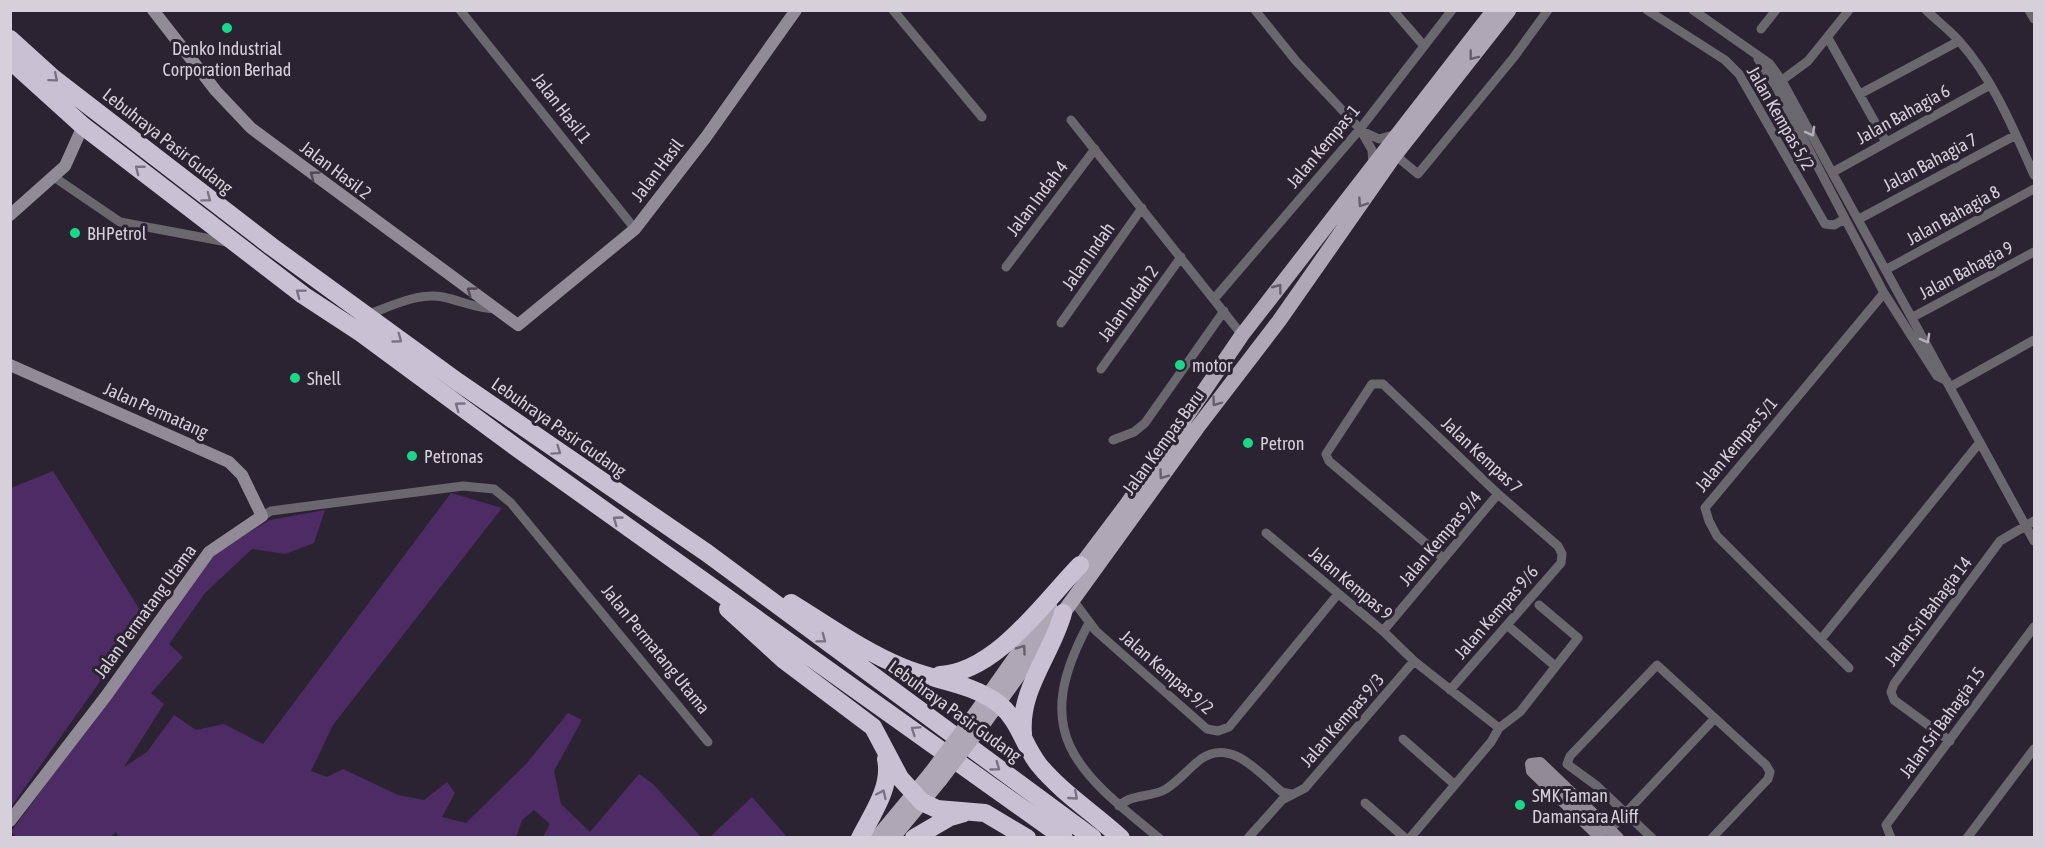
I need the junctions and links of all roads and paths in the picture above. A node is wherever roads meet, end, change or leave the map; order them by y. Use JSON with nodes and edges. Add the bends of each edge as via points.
{"nodes":[{"id":1,"x":460,"y":10,"type":"edge"},
{"id":2,"x":796,"y":10,"type":"edge"},
{"id":3,"x":893,"y":10,"type":"edge"},
{"id":4,"x":1255,"y":10,"type":"edge"},
{"id":5,"x":1393,"y":10,"type":"edge"},
{"id":6,"x":1452,"y":10,"type":"edge"},
{"id":7,"x":1494,"y":10,"type":"edge"},
{"id":8,"x":1509,"y":10,"type":"edge"},
{"id":9,"x":1548,"y":10,"type":"edge"},
{"id":10,"x":1647,"y":10,"type":"edge"},
{"id":11,"x":1693,"y":10,"type":"edge"},
{"id":12,"x":1776,"y":10,"type":"edge"},
{"id":13,"x":1849,"y":10,"type":"edge"},
{"id":14,"x":1926,"y":10,"type":"edge"},
{"id":15,"x":2029,"y":10,"type":"edge"},
{"id":16,"x":155,"y":14,"type":"edge"},
{"id":17,"x":2034,"y":19,"type":"edge"},
{"id":18,"x":1761,"y":29,"type":"dead end"},
{"id":19,"x":1828,"y":38,"type":"junction"},
{"id":20,"x":10,"y":39,"type":"edge"},
{"id":21,"x":1959,"y":41,"type":"junction"},
{"id":22,"x":1424,"y":46,"type":"junction"},
{"id":23,"x":10,"y":60,"type":"edge"},
{"id":24,"x":1779,"y":83,"type":"junction"},
{"id":25,"x":1990,"y":85,"type":"junction"},
{"id":26,"x":1860,"y":94,"type":"junction"},
{"id":27,"x":982,"y":117,"type":"dead end"},
{"id":28,"x":1071,"y":120,"type":"dead end"},
{"id":29,"x":84,"y":126,"type":"junction"},
{"id":30,"x":1360,"y":129,"type":"junction"},
{"id":31,"x":1400,"y":132,"type":"junction"},
{"id":32,"x":2016,"y":135,"type":"junction"},
{"id":33,"x":1886,"y":142,"type":"junction"},
{"id":34,"x":1095,"y":149,"type":"junction"},
{"id":35,"x":1395,"y":155,"type":"junction"},
{"id":36,"x":1373,"y":165,"type":"junction"},
{"id":37,"x":1833,"y":172,"type":"junction"},
{"id":38,"x":2034,"y":175,"type":"edge"},
{"id":39,"x":54,"y":177,"type":"junction"},
{"id":40,"x":2034,"y":189,"type":"edge"},
{"id":41,"x":1142,"y":208,"type":"junction"},
{"id":42,"x":10,"y":215,"type":"edge"},
{"id":43,"x":1845,"y":219,"type":"junction"},
{"id":44,"x":1859,"y":219,"type":"junction"},
{"id":45,"x":635,"y":229,"type":"junction"},
{"id":46,"x":235,"y":243,"type":"junction"},
{"id":47,"x":2034,"y":252,"type":"edge"},
{"id":48,"x":1181,"y":257,"type":"junction"},
{"id":49,"x":1006,"y":267,"type":"dead end"},
{"id":50,"x":1887,"y":269,"type":"junction"},
{"id":51,"x":1303,"y":287,"type":"junction"},
{"id":52,"x":1884,"y":293,"type":"junction"},
{"id":53,"x":1214,"y":299,"type":"junction"},
{"id":54,"x":496,"y":309,"type":"junction"},
{"id":55,"x":1225,"y":313,"type":"junction"},
{"id":56,"x":367,"y":315,"type":"junction"},
{"id":57,"x":1257,"y":316,"type":"junction"},
{"id":58,"x":1913,"y":317,"type":"junction"},
{"id":59,"x":1061,"y":323,"type":"dead end"},
{"id":60,"x":518,"y":325,"type":"joint"},
{"id":61,"x":1242,"y":335,"type":"junction"},
{"id":62,"x":2034,"y":340,"type":"edge"},
{"id":63,"x":10,"y":365,"type":"edge"},
{"id":64,"x":1101,"y":369,"type":"dead end"},
{"id":65,"x":1948,"y":384,"type":"junction"},
{"id":66,"x":1113,"y":440,"type":"dead end"},
{"id":67,"x":1980,"y":442,"type":"junction"},
{"id":68,"x":1498,"y":494,"type":"junction"},
{"id":69,"x":262,"y":516,"type":"junction"},
{"id":70,"x":2030,"y":524,"type":"edge"},
{"id":71,"x":1266,"y":533,"type":"dead end"},
{"id":72,"x":2034,"y":541,"type":"edge"},
{"id":73,"x":666,"y":553,"type":"junction"},
{"id":74,"x":707,"y":553,"type":"junction"},
{"id":75,"x":1562,"y":554,"type":"joint"},
{"id":76,"x":1443,"y":558,"type":"junction"},
{"id":77,"x":1080,"y":565,"type":"junction"},
{"id":78,"x":1338,"y":594,"type":"junction"},
{"id":79,"x":1539,"y":605,"type":"dead end"},
{"id":80,"x":1068,"y":606,"type":"junction"},
{"id":81,"x":1089,"y":623,"type":"junction"},
{"id":82,"x":1507,"y":625,"type":"junction"},
{"id":83,"x":2034,"y":627,"type":"edge"},
{"id":84,"x":1383,"y":632,"type":"junction"},
{"id":85,"x":1822,"y":638,"type":"junction"},
{"id":86,"x":1414,"y":661,"type":"junction"},
{"id":87,"x":1555,"y":666,"type":"junction"},
{"id":88,"x":1849,"y":668,"type":"dead end"},
{"id":89,"x":926,"y":676,"type":"junction"},
{"id":90,"x":1450,"y":690,"type":"junction"},
{"id":91,"x":993,"y":700,"type":"junction"},
{"id":92,"x":1715,"y":718,"type":"junction"},
{"id":93,"x":1499,"y":728,"type":"junction"},
{"id":94,"x":1023,"y":734,"type":"junction"},
{"id":95,"x":1404,"y":739,"type":"dead end"},
{"id":96,"x":1950,"y":741,"type":"junction"},
{"id":97,"x":708,"y":742,"type":"dead end"},
{"id":98,"x":884,"y":746,"type":"junction"},
{"id":99,"x":2034,"y":750,"type":"edge"},
{"id":100,"x":1454,"y":784,"type":"junction"},
{"id":101,"x":1291,"y":794,"type":"junction"},
{"id":102,"x":918,"y":799,"type":"junction"},
{"id":103,"x":1365,"y":803,"type":"dead end"},
{"id":104,"x":1119,"y":806,"type":"junction"},
{"id":105,"x":971,"y":811,"type":"junction"},
{"id":106,"x":1626,"y":813,"type":"junction"},
{"id":107,"x":10,"y":821,"type":"edge"},
{"id":108,"x":1608,"y":836,"type":"edge"},
{"id":109,"x":860,"y":837,"type":"edge"},
{"id":110,"x":877,"y":837,"type":"edge"},
{"id":111,"x":892,"y":837,"type":"edge"},
{"id":112,"x":914,"y":837,"type":"edge"},
{"id":113,"x":1027,"y":837,"type":"edge"},
{"id":114,"x":1064,"y":837,"type":"edge"},
{"id":115,"x":1094,"y":837,"type":"edge"},
{"id":116,"x":1121,"y":837,"type":"edge"},
{"id":117,"x":1159,"y":837,"type":"edge"},
{"id":118,"x":1248,"y":837,"type":"edge"},
{"id":119,"x":1405,"y":837,"type":"edge"},
{"id":120,"x":1410,"y":837,"type":"edge"},
{"id":121,"x":1652,"y":837,"type":"edge"},
{"id":122,"x":1712,"y":837,"type":"edge"},
{"id":123,"x":1891,"y":837,"type":"edge"},
{"id":124,"x":1967,"y":837,"type":"edge"}],
"edges":[{"from":1,"to":45,"type":"street","name":"Jalan Hasil 1"},
{"from":2,"to":45,"type":"street","name":"Jalan Hasil"},
{"from":3,"to":27,"type":"street"},
{"from":4,"to":30,"type":"street"},
{"from":5,"to":22,"type":"street"},
{"from":6,"to":22,"type":"street","name":"Jalan Kempas 1"},
{"from":7,"to":31,"type":"main road","name":"Jalan Kempas Baru"},
{"from":8,"to":35,"type":"main road","name":"Jalan Kempas Baru","one_way":true},
{"from":9,"to":35,"type":"street","via":[[1418,174]]},
{"from":10,"to":43,"type":"street","name":"Jalan Kempas 5/2","via":[[1725,60],[1739,74],[1825,224],[1834,225]]},
{"from":11,"to":24,"type":"street","via":[[1770,64]]},
{"from":12,"to":18,"type":"street"},
{"from":13,"to":19,"type":"street"},
{"from":14,"to":21,"type":"street"},
{"from":15,"to":17,"type":"street"},
{"from":54,"to":16,"type":"street","name":"Jalan Hasil 2","one_way":true,"via":[[251,128]]},
{"from":19,"to":24,"type":"street","via":[[1805,64]]},
{"from":19,"to":26,"type":"street"},
{"from":20,"to":56,"type":"highway","name":"Lebuhraya Pasir Gudang","one_way":true,"via":[[160,162]]},
{"from":21,"to":25,"type":"street"},
{"from":21,"to":26,"type":"street"},
{"from":22,"to":30,"type":"street","name":"Jalan Kempas 1"},
{"from":23,"to":29,"type":"highway"},
{"from":24,"to":37,"type":"street","one_way":true},
{"from":24,"to":43,"type":"street"},
{"from":25,"to":32,"type":"street"},
{"from":25,"to":33,"type":"street","name":"Jalan Bahagia 6"},
{"from":26,"to":33,"type":"street"},
{"from":28,"to":34,"type":"street"},
{"from":29,"to":39,"type":"street","via":[[65,166]]},
{"from":46,"to":29,"type":"highway","one_way":true},
{"from":30,"to":31,"type":"street","via":[[1379,139]]},
{"from":30,"to":36,"type":"street","via":[[1372,150]]},
{"from":30,"to":53,"type":"street","name":"Jalan Kempas 1"},
{"from":31,"to":36,"type":"main road","name":"Jalan Kempas Baru"},
{"from":32,"to":38,"type":"street"},
{"from":32,"to":44,"type":"street","name":"Jalan Bahagia 7"},
{"from":33,"to":37,"type":"street","name":"Jalan Bahagia 6"},
{"from":34,"to":41,"type":"street"},
{"from":34,"to":49,"type":"street","name":"Jalan Indah 4"},
{"from":35,"to":51,"type":"main road","name":"Jalan Kempas Baru","one_way":true},
{"from":57,"to":36,"type":"main road","name":"Jalan Kempas Baru","one_way":true},
{"from":37,"to":44,"type":"street"},
{"from":39,"to":42,"type":"street"},
{"from":39,"to":46,"type":"street","via":[[120,222]]},
{"from":40,"to":50,"type":"street","name":"Jalan Bahagia 8"},
{"from":41,"to":48,"type":"street"},
{"from":41,"to":59,"type":"street","name":"Jalan Indah"},
{"from":43,"to":52,"type":"street"},
{"from":44,"to":50,"type":"street"},
{"from":45,"to":60,"type":"street","name":"Jalan Hasil"},
{"from":73,"to":46,"type":"highway","one_way":true,"via":[[361,333],[303,296]]},
{"from":47,"to":58,"type":"street","name":"Jalan Bahagia 9"},
{"from":48,"to":53,"type":"street"},
{"from":48,"to":64,"type":"street","name":"Jalan Indah 2"},
{"from":50,"to":58,"type":"street"},
{"from":51,"to":61,"type":"main road","via":[[1288,299],[1264,330]]},
{"from":51,"to":80,"type":"main road","name":"Jalan Kempas Baru","one_way":true},
{"from":52,"to":65,"type":"street","via":[[1936,376]]},
{"from":52,"to":85,"type":"street","name":"Jalan Kempas 5/1","via":[[1706,508],[1717,536]]},
{"from":53,"to":55,"type":"street"},
{"from":54,"to":56,"type":"street","via":[[479,309],[440,296],[417,298]]},
{"from":54,"to":60,"type":"street","name":"Jalan Hasil 2"},
{"from":55,"to":57,"type":"street","via":[[1243,320]]},
{"from":55,"to":61,"type":"street"},
{"from":55,"to":66,"type":"street","via":[[1145,423]]},
{"from":56,"to":74,"type":"highway","name":"Lebuhraya Pasir Gudang","one_way":true},
{"from":57,"to":61,"type":"main road","name":"Jalan Kempas Baru"},
{"from":58,"to":65,"type":"street","one_way":true},
{"from":61,"to":77,"type":"main road","name":"Jalan Kempas Baru","via":[[1127,504]]},
{"from":62,"to":65,"type":"street"},
{"from":63,"to":69,"type":"street","name":"Jalan Permatang","via":[[229,462],[242,475]]},
{"from":65,"to":67,"type":"street"},
{"from":67,"to":70,"type":"street"},
{"from":67,"to":85,"type":"street"},
{"from":68,"to":75,"type":"street","name":"Jalan Kempas 7","via":[[1558,546]]},
{"from":68,"to":76,"type":"street","name":"Jalan Kempas 9/4"},
{"from":68,"to":76,"type":"street","name":"Jalan Kempas 7","via":[[1383,384],[1377,382],[1365,393],[1326,454],[1329,461]]},
{"from":69,"to":97,"type":"street","name":"Jalan Permatang Utama","via":[[271,511],[404,492],[463,486],[494,489],[511,502]]},
{"from":69,"to":107,"type":"street","name":"Jalan Permatang Utama","via":[[209,552]]},
{"from":70,"to":72,"type":"street"},
{"from":70,"to":96,"type":"street","name":"Jalan Sri Bahagia 14","via":[[2000,542],[1891,692],[1893,700]]},
{"from":71,"to":78,"type":"street","name":"Jalan Kempas 9"},
{"from":73,"to":98,"type":"highway","via":[[784,660],[873,727]]},
{"from":114,"to":73,"type":"highway","one_way":true},
{"from":74,"to":89,"type":"highway","via":[[858,644]]},
{"from":74,"to":115,"type":"highway","name":"Lebuhraya Pasir Gudang","one_way":true},
{"from":75,"to":82,"type":"street","name":"Jalan Kempas 9/6","via":[[1561,563]]},
{"from":76,"to":84,"type":"street","name":"Jalan Kempas 9/4"},
{"from":77,"to":89,"type":"highway","via":[[989,658],[960,672]]},
{"from":91,"to":77,"type":"main road","name":"Jalan Kempas Baru","one_way":true},
{"from":78,"to":81,"type":"street","name":"Jalan Kempas 9/2","via":[[1230,727],[1218,731],[1207,729]]},
{"from":78,"to":84,"type":"street","name":"Jalan Kempas 9"},
{"from":79,"to":87,"type":"street","via":[[1578,638]]},
{"from":80,"to":81,"type":"street","name":"Jalan Kempas 9/2"},
{"from":80,"to":91,"type":"main road","name":"Jalan Kempas Baru"},
{"from":80,"to":94,"type":"highway","via":[[1027,697]]},
{"from":81,"to":104,"type":"street","via":[[1064,686],[1061,709],[1065,734],[1078,762]]},
{"from":82,"to":87,"type":"street"},
{"from":82,"to":90,"type":"street","name":"Jalan Kempas 9/6"},
{"from":83,"to":96,"type":"street","name":"Jalan Sri Bahagia 15"},
{"from":84,"to":86,"type":"street","name":"Jalan Kempas 9"},
{"from":85,"to":88,"type":"street","name":"Jalan Kempas 5/1"},
{"from":86,"to":90,"type":"street","name":"Jalan Kempas 9"},
{"from":86,"to":101,"type":"street","name":"Jalan Kempas 9/3","via":[[1305,788]]},
{"from":87,"to":93,"type":"street","via":[[1520,712]]},
{"from":89,"to":91,"type":"highway","via":[[963,685]]},
{"from":90,"to":93,"type":"street","name":"Jalan Kempas 9"},
{"from":91,"to":94,"type":"highway","via":[[1014,719]]},
{"from":91,"to":102,"type":"main road","name":"Jalan Kempas Baru","bridge":true},
{"from":92,"to":106,"type":"street"},
{"from":92,"to":106,"type":"street","via":[[1657,665],[1570,756],[1567,764]]},
{"from":92,"to":122,"type":"street","via":[[1770,772]]},
{"from":93,"to":100,"type":"street"},
{"from":94,"to":116,"type":"highway","one_way":true,"via":[[1038,764]]},
{"from":95,"to":100,"type":"street"},
{"from":96,"to":123,"type":"street","name":"Jalan Sri Bahagia 15","via":[[1886,825]]},
{"from":98,"to":102,"type":"highway","via":[[900,778]]},
{"from":109,"to":98,"type":"highway","one_way":true,"via":[[886,784],[889,771]]},
{"from":99,"to":124,"type":"street"},
{"from":100,"to":120,"type":"street"},
{"from":101,"to":104,"type":"street","via":[[1282,792],[1238,755],[1219,751],[1202,758],[1164,790],[1132,798]]},
{"from":101,"to":118,"type":"street","name":"Jalan Kempas 9/3"},
{"from":102,"to":105,"type":"highway","via":[[937,809]]},
{"from":102,"to":110,"type":"main road","name":"Jalan Kempas Baru"},
{"from":102,"to":111,"type":"main road","name":"Jalan Kempas Baru"},
{"from":103,"to":119,"type":"street"},
{"from":104,"to":117,"type":"street"},
{"from":105,"to":112,"type":"highway","via":[[950,817]]},
{"from":105,"to":113,"type":"highway","via":[[985,813]]},
{"from":106,"to":108,"type":"street"},
{"from":106,"to":121,"type":"street"},
{"from":108,"to":108,"type":"street","via":[[1532,771],[1531,764],[1540,763]]}]}
